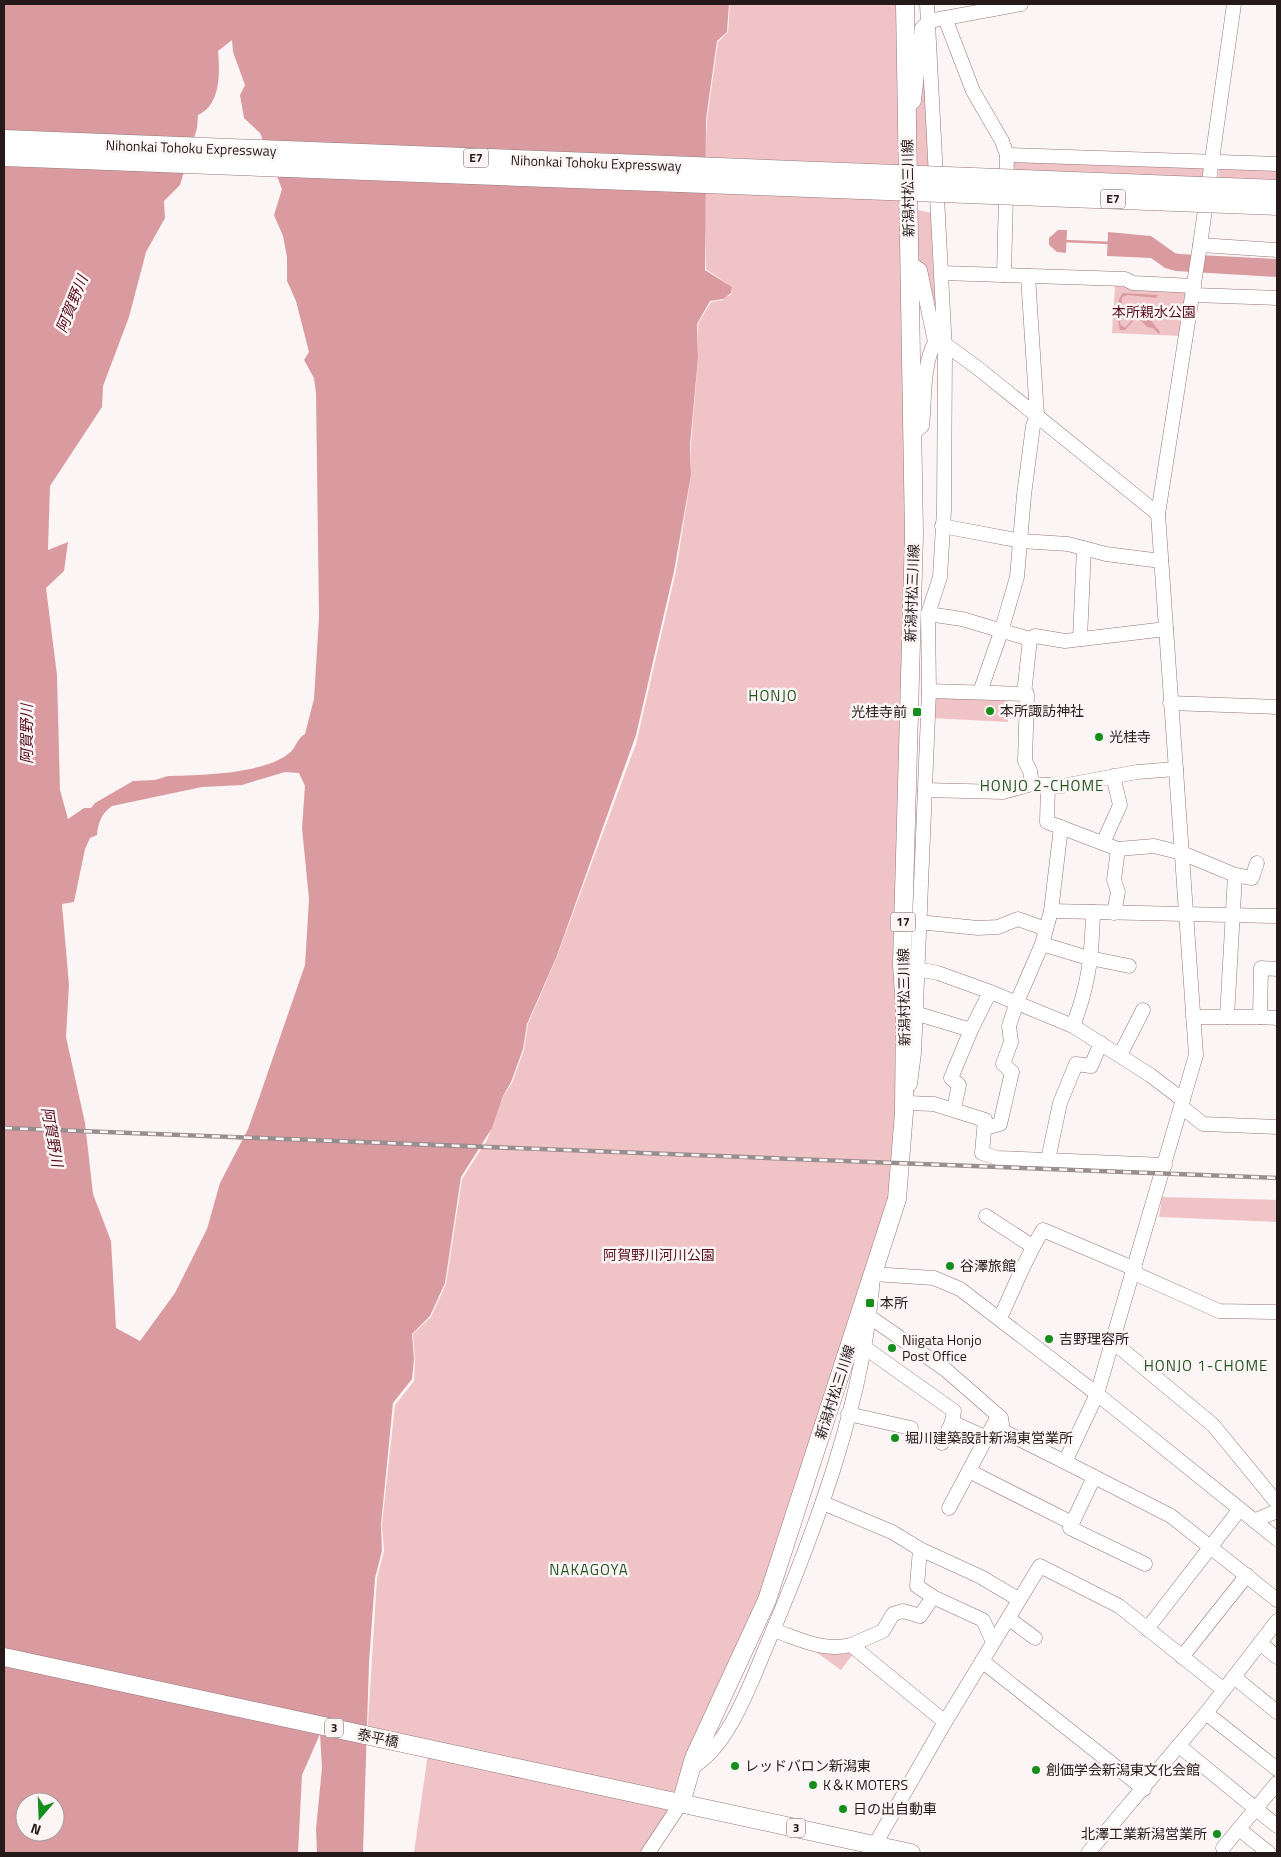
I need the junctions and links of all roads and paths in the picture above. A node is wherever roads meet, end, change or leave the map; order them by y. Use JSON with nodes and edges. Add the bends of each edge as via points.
{"nodes":[{"id":1,"x":906,"y":4,"type":"edge"},
{"id":2,"x":918,"y":4,"type":"edge"},
{"id":3,"x":928,"y":4,"type":"edge"},
{"id":4,"x":1021,"y":4,"type":"edge"},
{"id":5,"x":1234,"y":4,"type":"edge"},
{"id":6,"x":945,"y":18,"type":"junction"},
{"id":7,"x":929,"y":21,"type":"junction"},
{"id":8,"x":907,"y":108,"type":"junction"},
{"id":9,"x":4,"y":140,"type":"edge"},
{"id":10,"x":1007,"y":155,"type":"junction"},
{"id":11,"x":4,"y":156,"type":"edge"},
{"id":12,"x":1212,"y":161,"type":"junction"},
{"id":13,"x":1277,"y":164,"type":"edge"},
{"id":14,"x":1277,"y":190,"type":"edge"},
{"id":15,"x":1277,"y":205,"type":"edge"},
{"id":16,"x":1200,"y":246,"type":"junction"},
{"id":17,"x":1277,"y":250,"type":"edge"},
{"id":18,"x":910,"y":263,"type":"junction"},
{"id":19,"x":942,"y":273,"type":"junction"},
{"id":20,"x":1004,"y":275,"type":"junction"},
{"id":21,"x":1028,"y":276,"type":"junction"},
{"id":22,"x":1193,"y":291,"type":"junction"},
{"id":23,"x":1277,"y":298,"type":"edge"},
{"id":24,"x":940,"y":343,"type":"junction"},
{"id":25,"x":1037,"y":416,"type":"junction"},
{"id":26,"x":912,"y":434,"type":"junction"},
{"id":27,"x":1158,"y":514,"type":"junction"},
{"id":28,"x":942,"y":526,"type":"junction"},
{"id":29,"x":1021,"y":541,"type":"junction"},
{"id":30,"x":1084,"y":548,"type":"junction"},
{"id":31,"x":1161,"y":562,"type":"junction"},
{"id":32,"x":928,"y":614,"type":"junction"},
{"id":33,"x":1166,"y":629,"type":"junction"},
{"id":34,"x":1002,"y":632,"type":"junction"},
{"id":35,"x":1030,"y":639,"type":"junction"},
{"id":36,"x":1080,"y":639,"type":"junction"},
{"id":37,"x":929,"y":691,"type":"junction"},
{"id":38,"x":980,"y":692,"type":"junction"},
{"id":39,"x":1024,"y":694,"type":"junction"},
{"id":40,"x":1170,"y":703,"type":"junction"},
{"id":41,"x":1277,"y":707,"type":"edge"},
{"id":42,"x":1176,"y":769,"type":"junction"},
{"id":43,"x":1113,"y":776,"type":"junction"},
{"id":44,"x":1032,"y":784,"type":"junction"},
{"id":45,"x":1048,"y":785,"type":"junction"},
{"id":46,"x":925,"y":790,"type":"junction"},
{"id":47,"x":1061,"y":827,"type":"junction"},
{"id":48,"x":1103,"y":843,"type":"junction"},
{"id":49,"x":1118,"y":849,"type":"junction"},
{"id":50,"x":1182,"y":852,"type":"junction"},
{"id":51,"x":1257,"y":863,"type":"dead end"},
{"id":52,"x":1235,"y":876,"type":"junction"},
{"id":53,"x":1052,"y":911,"type":"junction"},
{"id":54,"x":1093,"y":912,"type":"junction"},
{"id":55,"x":1186,"y":912,"type":"junction"},
{"id":56,"x":1114,"y":913,"type":"junction"},
{"id":57,"x":1234,"y":914,"type":"junction"},
{"id":58,"x":1277,"y":916,"type":"edge"},
{"id":59,"x":918,"y":922,"type":"junction"},
{"id":60,"x":1046,"y":929,"type":"junction"},
{"id":61,"x":1042,"y":944,"type":"junction"},
{"id":62,"x":1092,"y":957,"type":"junction"},
{"id":63,"x":1129,"y":966,"type":"dead end"},
{"id":64,"x":916,"y":969,"type":"junction"},
{"id":65,"x":1277,"y":969,"type":"edge"},
{"id":66,"x":990,"y":992,"type":"junction"},
{"id":67,"x":1017,"y":1002,"type":"junction"},
{"id":68,"x":1143,"y":1010,"type":"dead end"},
{"id":69,"x":915,"y":1013,"type":"junction"},
{"id":70,"x":1193,"y":1017,"type":"junction"},
{"id":71,"x":1227,"y":1017,"type":"junction"},
{"id":72,"x":1260,"y":1017,"type":"junction"},
{"id":73,"x":1277,"y":1018,"type":"edge"},
{"id":74,"x":1073,"y":1026,"type":"junction"},
{"id":75,"x":970,"y":1030,"type":"junction"},
{"id":76,"x":1100,"y":1043,"type":"junction"},
{"id":77,"x":1120,"y":1055,"type":"junction"},
{"id":78,"x":1182,"y":1104,"type":"junction"},
{"id":79,"x":906,"y":1108,"type":"junction"},
{"id":80,"x":954,"y":1108,"type":"junction"},
{"id":81,"x":1277,"y":1127,"type":"edge"},
{"id":82,"x":985,"y":1128,"type":"junction"},
{"id":83,"x":1048,"y":1160,"type":"junction"},
{"id":84,"x":1165,"y":1165,"type":"junction"},
{"id":85,"x":986,"y":1216,"type":"dead end"},
{"id":86,"x":1032,"y":1246,"type":"junction"},
{"id":87,"x":1134,"y":1271,"type":"junction"},
{"id":88,"x":873,"y":1274,"type":"junction"},
{"id":89,"x":1277,"y":1312,"type":"edge"},
{"id":90,"x":870,"y":1317,"type":"junction"},
{"id":91,"x":1000,"y":1318,"type":"junction"},
{"id":92,"x":1113,"y":1342,"type":"junction"},
{"id":93,"x":864,"y":1347,"type":"junction"},
{"id":94,"x":1097,"y":1394,"type":"junction"},
{"id":95,"x":848,"y":1414,"type":"junction"},
{"id":96,"x":998,"y":1416,"type":"junction"},
{"id":97,"x":952,"y":1422,"type":"junction"},
{"id":98,"x":911,"y":1428,"type":"dead end"},
{"id":99,"x":987,"y":1438,"type":"junction"},
{"id":100,"x":942,"y":1443,"type":"dead end"},
{"id":101,"x":1066,"y":1462,"type":"junction"},
{"id":102,"x":969,"y":1471,"type":"junction"},
{"id":103,"x":1094,"y":1477,"type":"junction"},
{"id":104,"x":823,"y":1502,"type":"junction"},
{"id":105,"x":1277,"y":1503,"type":"edge"},
{"id":106,"x":950,"y":1508,"type":"dead end"},
{"id":107,"x":1240,"y":1509,"type":"junction"},
{"id":108,"x":1277,"y":1511,"type":"edge"},
{"id":109,"x":1072,"y":1523,"type":"junction"},
{"id":110,"x":1257,"y":1523,"type":"junction"},
{"id":111,"x":1277,"y":1523,"type":"edge"},
{"id":112,"x":1277,"y":1539,"type":"edge"},
{"id":113,"x":1212,"y":1548,"type":"junction"},
{"id":114,"x":920,"y":1549,"type":"junction"},
{"id":115,"x":1145,"y":1564,"type":"dead end"},
{"id":116,"x":1247,"y":1575,"type":"junction"},
{"id":117,"x":933,"y":1597,"type":"junction"},
{"id":118,"x":1018,"y":1599,"type":"junction"},
{"id":119,"x":1277,"y":1600,"type":"edge"},
{"id":120,"x":1008,"y":1618,"type":"junction"},
{"id":121,"x":1277,"y":1621,"type":"edge"},
{"id":122,"x":1147,"y":1629,"type":"junction"},
{"id":123,"x":773,"y":1630,"type":"junction"},
{"id":124,"x":1035,"y":1638,"type":"dead end"},
{"id":125,"x":993,"y":1642,"type":"junction"},
{"id":126,"x":1260,"y":1643,"type":"junction"},
{"id":127,"x":852,"y":1645,"type":"junction"},
{"id":128,"x":4,"y":1657,"type":"edge"},
{"id":129,"x":1182,"y":1657,"type":"junction"},
{"id":130,"x":1277,"y":1657,"type":"edge"},
{"id":131,"x":982,"y":1661,"type":"junction"},
{"id":132,"x":1234,"y":1677,"type":"junction"},
{"id":133,"x":1224,"y":1690,"type":"junction"},
{"id":134,"x":1277,"y":1712,"type":"edge"},
{"id":135,"x":1206,"y":1713,"type":"junction"},
{"id":136,"x":945,"y":1722,"type":"junction"},
{"id":137,"x":1179,"y":1746,"type":"junction"},
{"id":138,"x":692,"y":1768,"type":"junction"},
{"id":139,"x":1277,"y":1768,"type":"edge"},
{"id":140,"x":1277,"y":1782,"type":"edge"},
{"id":141,"x":1144,"y":1789,"type":"junction"},
{"id":142,"x":681,"y":1803,"type":"junction"},
{"id":143,"x":1256,"y":1809,"type":"junction"},
{"id":144,"x":1277,"y":1826,"type":"edge"},
{"id":145,"x":1239,"y":1829,"type":"junction"},
{"id":146,"x":1223,"y":1848,"type":"dead end"},
{"id":147,"x":872,"y":1849,"type":"edge"},
{"id":148,"x":648,"y":1853,"type":"edge"},
{"id":149,"x":911,"y":1853,"type":"edge"},
{"id":150,"x":1088,"y":1853,"type":"edge"},
{"id":151,"x":1269,"y":1853,"type":"edge"}],
"edges":[{"from":1,"to":8,"type":"main road","name":"新潟村松三川線","number":"17"},
{"from":2,"to":7,"type":"street","via":[[919,11]]},
{"from":3,"to":7,"type":"street"},
{"from":4,"to":6,"type":"street"},
{"from":5,"to":12,"type":"street"},
{"from":6,"to":7,"type":"street"},
{"from":6,"to":10,"type":"street","via":[[973,91],[1002,140]]},
{"from":7,"to":8,"type":"street","via":[[922,28],[914,101]]},
{"from":7,"to":19,"type":"street"},
{"from":8,"to":18,"type":"main road","name":"新潟村松三川線","number":"17"},
{"from":9,"to":14,"type":"highway","name":"Nihonkai Tohoku Expressway","number":"E7","bridge":true},
{"from":10,"to":12,"type":"street"},
{"from":10,"to":20,"type":"street"},
{"from":11,"to":15,"type":"highway","name":"Nihonkai Tohoku Expressway","number":"E7","bridge":true},
{"from":12,"to":13,"type":"street"},
{"from":12,"to":16,"type":"street"},
{"from":16,"to":17,"type":"street"},
{"from":16,"to":22,"type":"street"},
{"from":18,"to":24,"type":"street","via":[[920,270]]},
{"from":18,"to":26,"type":"main road","name":"新潟村松三川線","number":"17"},
{"from":19,"to":20,"type":"street"},
{"from":19,"to":24,"type":"street"},
{"from":20,"to":21,"type":"street"},
{"from":21,"to":22,"type":"street","via":[[1125,279],[1133,283]]},
{"from":21,"to":25,"type":"street"},
{"from":22,"to":23,"type":"street"},
{"from":22,"to":27,"type":"street"},
{"from":24,"to":25,"type":"street"},
{"from":24,"to":26,"type":"street","via":[[932,348],[922,426]]},
{"from":24,"to":28,"type":"street"},
{"from":25,"to":27,"type":"street"},
{"from":25,"to":29,"type":"street","via":[[1024,496]]},
{"from":26,"to":79,"type":"main road","name":"新潟村松三川線","number":"17","via":[[914,535],[902,964]]},
{"from":27,"to":31,"type":"street"},
{"from":28,"to":29,"type":"street"},
{"from":28,"to":32,"type":"street","via":[[940,577]]},
{"from":29,"to":30,"type":"street"},
{"from":29,"to":34,"type":"street","via":[[1017,577]]},
{"from":30,"to":31,"type":"street"},
{"from":30,"to":36,"type":"street"},
{"from":31,"to":33,"type":"street"},
{"from":32,"to":34,"type":"street","via":[[962,619]]},
{"from":32,"to":37,"type":"street"},
{"from":33,"to":36,"type":"street"},
{"from":33,"to":40,"type":"street"},
{"from":34,"to":35,"type":"street"},
{"from":34,"to":38,"type":"street"},
{"from":35,"to":36,"type":"street","via":[[1035,636],[1065,641]]},
{"from":35,"to":39,"type":"street"},
{"from":37,"to":38,"type":"street"},
{"from":37,"to":46,"type":"street"},
{"from":38,"to":39,"type":"street"},
{"from":39,"to":44,"type":"street","via":[[1027,694],[1025,761]]},
{"from":40,"to":41,"type":"street"},
{"from":40,"to":42,"type":"street"},
{"from":42,"to":43,"type":"street"},
{"from":42,"to":50,"type":"street"},
{"from":43,"to":45,"type":"street","via":[[1084,783]]},
{"from":43,"to":48,"type":"street","via":[[1120,806]]},
{"from":44,"to":45,"type":"street"},
{"from":44,"to":46,"type":"street","via":[[1003,792]]},
{"from":45,"to":47,"type":"street","via":[[1047,822]]},
{"from":46,"to":59,"type":"street"},
{"from":47,"to":48,"type":"street"},
{"from":47,"to":53,"type":"street"},
{"from":48,"to":49,"type":"street"},
{"from":49,"to":50,"type":"street","via":[[1144,845]]},
{"from":49,"to":56,"type":"street","via":[[1114,880],[1118,892]]},
{"from":50,"to":52,"type":"street"},
{"from":50,"to":55,"type":"street"},
{"from":51,"to":52,"type":"street","via":[[1252,878]]},
{"from":52,"to":57,"type":"street"},
{"from":53,"to":54,"type":"street"},
{"from":53,"to":60,"type":"street"},
{"from":54,"to":56,"type":"street"},
{"from":54,"to":62,"type":"street"},
{"from":55,"to":56,"type":"street"},
{"from":55,"to":57,"type":"street"},
{"from":55,"to":70,"type":"street"},
{"from":57,"to":58,"type":"street"},
{"from":57,"to":71,"type":"street"},
{"from":59,"to":60,"type":"street","via":[[978,928],[998,927],[1018,919]]},
{"from":59,"to":64,"type":"street"},
{"from":60,"to":61,"type":"street"},
{"from":61,"to":62,"type":"street"},
{"from":61,"to":67,"type":"street"},
{"from":62,"to":63,"type":"street"},
{"from":62,"to":74,"type":"street"},
{"from":64,"to":66,"type":"street","via":[[938,973]]},
{"from":64,"to":69,"type":"street"},
{"from":65,"to":72,"type":"street","via":[[1261,968]]},
{"from":66,"to":67,"type":"street"},
{"from":66,"to":75,"type":"street"},
{"from":67,"to":74,"type":"street"},
{"from":67,"to":82,"type":"street","via":[[1009,1026],[1011,1042],[1003,1064],[1012,1072],[1009,1091],[1000,1124]]},
{"from":68,"to":77,"type":"street"},
{"from":69,"to":75,"type":"street"},
{"from":69,"to":79,"type":"street","via":[[913,1073]]},
{"from":70,"to":71,"type":"street"},
{"from":70,"to":78,"type":"street","via":[[1196,1055]]},
{"from":71,"to":72,"type":"street"},
{"from":72,"to":73,"type":"street"},
{"from":74,"to":76,"type":"street"},
{"from":75,"to":80,"type":"street","via":[[951,1078],[959,1085]]},
{"from":76,"to":77,"type":"street"},
{"from":76,"to":83,"type":"street","via":[[1091,1066],[1076,1064],[1060,1103]]},
{"from":77,"to":78,"type":"street"},
{"from":78,"to":81,"type":"street","via":[[1203,1124]]},
{"from":78,"to":84,"type":"street"},
{"from":79,"to":80,"type":"street","via":[[934,1104]]},
{"from":79,"to":88,"type":"main road","name":"新潟村松三川線","number":"17","via":[[897,1199]]},
{"from":80,"to":82,"type":"street","via":[[985,1120]]},
{"from":82,"to":83,"type":"street","via":[[982,1152],[997,1158]]},
{"from":83,"to":84,"type":"street"},
{"from":84,"to":87,"type":"street"},
{"from":85,"to":86,"type":"street"},
{"from":86,"to":87,"type":"street","via":[[1043,1230]]},
{"from":86,"to":91,"type":"street"},
{"from":87,"to":89,"type":"street","via":[[1219,1311]]},
{"from":87,"to":92,"type":"street"},
{"from":88,"to":90,"type":"street"},
{"from":88,"to":91,"type":"street","via":[[918,1276],[948,1283]]},
{"from":88,"to":138,"type":"main road","name":"新潟村松三川線","number":"17","via":[[767,1600]]},
{"from":90,"to":93,"type":"street"},
{"from":90,"to":96,"type":"street","via":[[946,1370]]},
{"from":91,"to":94,"type":"street"},
{"from":92,"to":94,"type":"street"},
{"from":92,"to":105,"type":"street","via":[[1213,1425]]},
{"from":93,"to":95,"type":"street"},
{"from":93,"to":97,"type":"street","via":[[954,1410]]},
{"from":94,"to":101,"type":"street"},
{"from":94,"to":107,"type":"street"},
{"from":95,"to":98,"type":"street"},
{"from":95,"to":104,"type":"street"},
{"from":96,"to":99,"type":"street"},
{"from":96,"to":101,"type":"street","via":[[1004,1431]]},
{"from":97,"to":99,"type":"street"},
{"from":97,"to":100,"type":"street"},
{"from":99,"to":102,"type":"street"},
{"from":101,"to":103,"type":"street"},
{"from":102,"to":106,"type":"street"},
{"from":102,"to":109,"type":"street"},
{"from":103,"to":109,"type":"street"},
{"from":103,"to":113,"type":"street","via":[[1171,1516]]},
{"from":104,"to":114,"type":"street","via":[[892,1532]]},
{"from":104,"to":123,"type":"street"},
{"from":107,"to":110,"type":"street"},
{"from":107,"to":113,"type":"street"},
{"from":108,"to":110,"type":"street"},
{"from":109,"to":115,"type":"street","via":[[1070,1528]]},
{"from":110,"to":111,"type":"street"},
{"from":110,"to":112,"type":"street"},
{"from":113,"to":116,"type":"street"},
{"from":113,"to":122,"type":"street"},
{"from":114,"to":117,"type":"street","via":[[917,1586]]},
{"from":114,"to":118,"type":"street","via":[[965,1569]]},
{"from":116,"to":119,"type":"street"},
{"from":116,"to":129,"type":"street"},
{"from":117,"to":125,"type":"street","via":[[984,1620]]},
{"from":117,"to":127,"type":"street","via":[[920,1616],[903,1611],[893,1614],[884,1630]]},
{"from":118,"to":120,"type":"street"},
{"from":118,"to":122,"type":"street","via":[[1040,1566],[1120,1606]]},
{"from":120,"to":124,"type":"street"},
{"from":120,"to":125,"type":"street"},
{"from":121,"to":126,"type":"street"},
{"from":122,"to":129,"type":"street"},
{"from":123,"to":127,"type":"street","via":[[836,1649]]},
{"from":123,"to":138,"type":"street","via":[[751,1683],[723,1737]]},
{"from":125,"to":131,"type":"street"},
{"from":126,"to":130,"type":"street"},
{"from":126,"to":132,"type":"street"},
{"from":127,"to":136,"type":"street"},
{"from":128,"to":142,"type":"main road","name":"泰平橋","number":"3"},
{"from":129,"to":133,"type":"street"},
{"from":131,"to":136,"type":"street"},
{"from":131,"to":141,"type":"street"},
{"from":132,"to":133,"type":"street"},
{"from":132,"to":134,"type":"street"},
{"from":133,"to":135,"type":"street"},
{"from":135,"to":137,"type":"street"},
{"from":135,"to":139,"type":"street"},
{"from":136,"to":147,"type":"street"},
{"from":137,"to":141,"type":"street"},
{"from":137,"to":143,"type":"street"},
{"from":138,"to":142,"type":"main road","name":"新潟村松三川線","number":"17"},
{"from":140,"to":143,"type":"street"},
{"from":141,"to":150,"type":"street"},
{"from":142,"to":147,"type":"main road","number":"3"},
{"from":142,"to":148,"type":"street"},
{"from":143,"to":144,"type":"street"},
{"from":143,"to":145,"type":"street"},
{"from":145,"to":146,"type":"street"},
{"from":145,"to":151,"type":"street"},
{"from":147,"to":149,"type":"main road","number":"3"}]}
